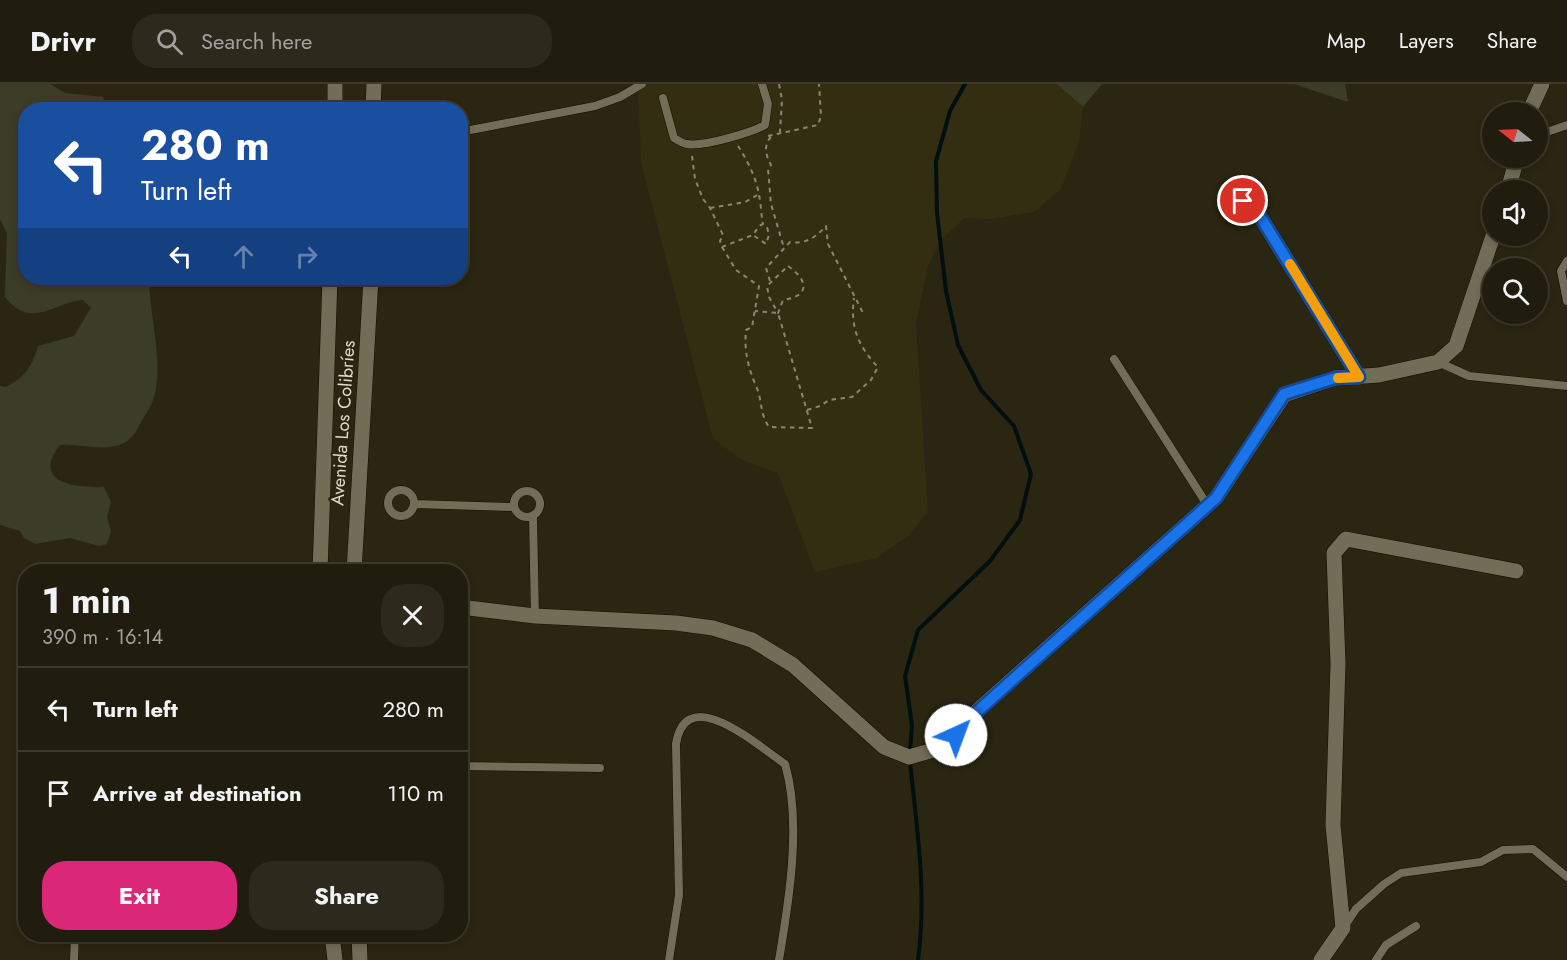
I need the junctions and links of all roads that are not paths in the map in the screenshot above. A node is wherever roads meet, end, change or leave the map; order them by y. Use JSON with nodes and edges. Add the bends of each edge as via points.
{"nodes":[{"id":1,"x":335,"y":84,"type":"edge"},
{"id":2,"x":374,"y":84,"type":"edge"},
{"id":3,"x":642,"y":84,"type":"edge"},
{"id":4,"x":762,"y":84,"type":"edge"},
{"id":5,"x":1542,"y":84,"type":"edge"},
{"id":6,"x":663,"y":98,"type":"dead end"},
{"id":7,"x":336,"y":102,"type":"edge"},
{"id":8,"x":373,"y":102,"type":"edge"},
{"id":9,"x":1534,"y":102,"type":"edge"},
{"id":10,"x":1567,"y":125,"type":"edge"},
{"id":11,"x":468,"y":130,"type":"edge"},
{"id":12,"x":1548,"y":132,"type":"edge"},
{"id":13,"x":1227,"y":190,"type":"dead end"},
{"id":14,"x":1490,"y":246,"type":"edge"},
{"id":15,"x":1567,"y":261,"type":"edge"},
{"id":16,"x":330,"y":285,"type":"edge"},
{"id":17,"x":370,"y":285,"type":"edge"},
{"id":18,"x":1567,"y":301,"type":"edge"},
{"id":19,"x":1114,"y":359,"type":"dead end"},
{"id":20,"x":1438,"y":362,"type":"junction"},
{"id":21,"x":1359,"y":377,"type":"junction"},
{"id":22,"x":1567,"y":386,"type":"edge"},
{"id":23,"x":414,"y":504,"type":"dead end"},
{"id":24,"x":1208,"y":506,"type":"junction"},
{"id":25,"x":513,"y":507,"type":"junction"},
{"id":26,"x":533,"y":516,"type":"junction"},
{"id":27,"x":320,"y":564,"type":"edge"},
{"id":28,"x":354,"y":564,"type":"edge"},
{"id":29,"x":1516,"y":571,"type":"dead end"},
{"id":30,"x":468,"y":608,"type":"edge"},
{"id":31,"x":535,"y":616,"type":"junction"},
{"id":32,"x":468,"y":766,"type":"edge"},
{"id":33,"x":600,"y":768,"type":"dead end"},
{"id":34,"x":1567,"y":877,"type":"edge"},
{"id":35,"x":1416,"y":926,"type":"dead end"},
{"id":36,"x":1343,"y":928,"type":"junction"},
{"id":37,"x":75,"y":942,"type":"edge"},
{"id":38,"x":333,"y":942,"type":"edge"},
{"id":39,"x":359,"y":942,"type":"edge"},
{"id":40,"x":74,"y":960,"type":"edge"},
{"id":41,"x":335,"y":960,"type":"edge"},
{"id":42,"x":360,"y":960,"type":"edge"},
{"id":43,"x":669,"y":960,"type":"edge"},
{"id":44,"x":779,"y":960,"type":"edge"},
{"id":45,"x":1321,"y":960,"type":"edge"},
{"id":46,"x":1376,"y":960,"type":"edge"}],
"edges":[{"from":1,"to":7,"type":"street"},
{"from":2,"to":8,"type":"street"},
{"from":3,"to":11,"type":"lane","via":[[595,106]]},
{"from":4,"to":6,"type":"lane","via":[[768,104],[765,124],[754,131],[696,143],[686,144],[674,138]]},
{"from":5,"to":9,"type":"street"},
{"from":10,"to":12,"type":"lane"},
{"from":13,"to":21,"type":"street","via":[[1258,213]]},
{"from":14,"to":20,"type":"street","via":[[1456,345]]},
{"from":15,"to":18,"type":"lane","via":[[1561,271]]},
{"from":16,"to":27,"type":"street","name":"Avenida Los Colibríes"},
{"from":17,"to":28,"type":"street","name":"Avenida Los Colibríes"},
{"from":19,"to":24,"type":"lane"},
{"from":20,"to":21,"type":"street"},
{"from":20,"to":22,"type":"lane","via":[[1469,376]]},
{"from":21,"to":24,"type":"street","via":[[1335,378],[1284,394],[1235,473]]},
{"from":23,"to":25,"type":"lane"},
{"from":24,"to":31,"type":"street","via":[[980,709],[944,747],[909,757],[884,747],[793,665],[752,640],[713,628],[676,623]]},
{"from":25,"to":26,"type":"lane","via":[[523,518]]},
{"from":25,"to":26,"type":"lane","via":[[518,494],[532,492],[540,504]]},
{"from":26,"to":31,"type":"lane"},
{"from":29,"to":36,"type":"street","via":[[1346,539],[1334,552],[1338,664],[1333,825]]},
{"from":30,"to":31,"type":"street"},
{"from":32,"to":33,"type":"lane"},
{"from":34,"to":36,"type":"lane","via":[[1533,849],[1503,850],[1481,862],[1420,868],[1401,873],[1384,884],[1356,909]]},
{"from":35,"to":46,"type":"lane","via":[[1386,945]]},
{"from":36,"to":45,"type":"street"},
{"from":37,"to":40,"type":"lane"},
{"from":38,"to":41,"type":"street"},
{"from":39,"to":42,"type":"street"},
{"from":43,"to":44,"type":"lane","via":[[680,895],[677,733],[685,720],[699,716],[716,719],[785,764],[793,814]]}]}
